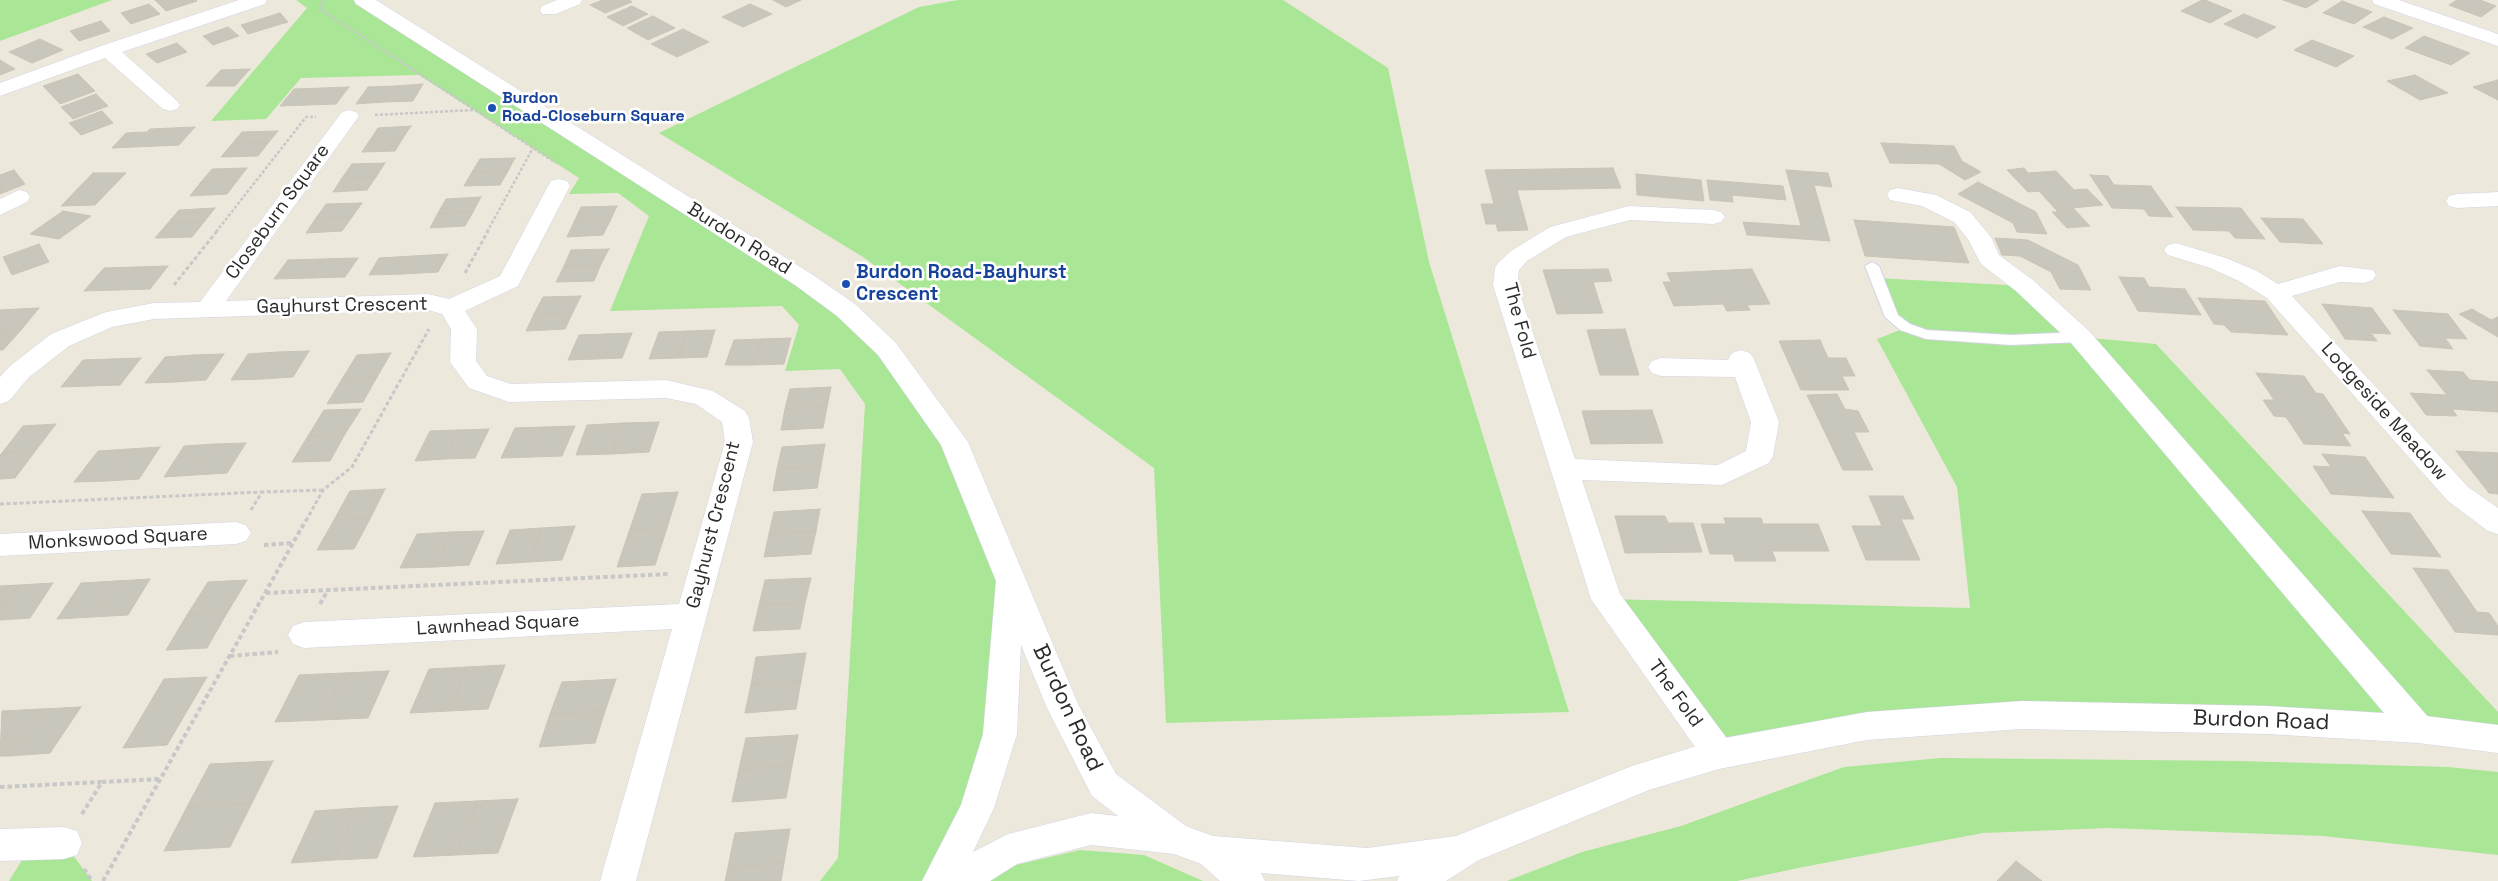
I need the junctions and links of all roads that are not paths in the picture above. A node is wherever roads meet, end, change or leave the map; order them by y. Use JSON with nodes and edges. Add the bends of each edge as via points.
{"nodes":[{"id":1,"x":258,"y":0,"type":"edge"},
{"id":2,"x":364,"y":0,"type":"edge"},
{"id":3,"x":572,"y":0,"type":"edge"},
{"id":4,"x":2381,"y":0,"type":"edge"},
{"id":5,"x":549,"y":10,"type":"dead end"},
{"id":6,"x":2498,"y":40,"type":"edge"},
{"id":7,"x":108,"y":50,"type":"junction"},
{"id":8,"x":0,"y":90,"type":"edge"},
{"id":9,"x":170,"y":106,"type":"dead end"},
{"id":10,"x":349,"y":116,"type":"road end"},
{"id":11,"x":558,"y":175,"type":"road end"},
{"id":12,"x":1898,"y":195,"type":"dead end"},
{"id":13,"x":2457,"y":201,"type":"dead end"},
{"id":14,"x":2496,"y":201,"type":"edge"},
{"id":15,"x":1713,"y":218,"type":"dead end"},
{"id":16,"x":2176,"y":250,"type":"dead end"},
{"id":17,"x":1872,"y":266,"type":"dead end"},
{"id":18,"x":2364,"y":275,"type":"dead end"},
{"id":19,"x":2276,"y":293,"type":"junction"},
{"id":20,"x":439,"y":305,"type":"junction"},
{"id":21,"x":206,"y":309,"type":"junction"},
{"id":22,"x":2080,"y":337,"type":"junction"},
{"id":23,"x":1661,"y":367,"type":"dead end"},
{"id":24,"x":0,"y":395,"type":"edge"},
{"id":25,"x":1563,"y":469,"type":"junction"},
{"id":26,"x":2498,"y":523,"type":"edge"},
{"id":27,"x":236,"y":534,"type":"road end"},
{"id":28,"x":0,"y":545,"type":"edge"},
{"id":29,"x":1009,"y":578,"type":"junction"},
{"id":30,"x":692,"y":616,"type":"junction"},
{"id":31,"x":304,"y":634,"type":"road end"},
{"id":32,"x":2418,"y":729,"type":"junction"},
{"id":33,"x":2498,"y":739,"type":"edge"},
{"id":34,"x":1719,"y":754,"type":"junction"},
{"id":35,"x":1174,"y":838,"type":"junction"},
{"id":36,"x":64,"y":843,"type":"road end"},
{"id":37,"x":0,"y":845,"type":"edge"},
{"id":38,"x":1464,"y":849,"type":"junction"},
{"id":39,"x":1213,"y":852,"type":"junction"},
{"id":40,"x":618,"y":881,"type":"edge"},
{"id":41,"x":940,"y":881,"type":"edge"},
{"id":42,"x":958,"y":881,"type":"edge"},
{"id":43,"x":1247,"y":881,"type":"edge"},
{"id":44,"x":1415,"y":881,"type":"edge"}],
"edges":[{"from":1,"to":7,"type":"street"},
{"from":2,"to":29,"type":"street","name":"Burdon Road","via":[[846,310],[887,349],[954,442]]},
{"from":3,"to":5,"type":"street"},
{"from":4,"to":6,"type":"street"},
{"from":7,"to":8,"type":"street"},
{"from":7,"to":9,"type":"street"},
{"from":10,"to":21,"type":"street","name":"Closeburn Square"},
{"from":11,"to":20,"type":"street","via":[[509,281]]},
{"from":12,"to":22,"type":"street","via":[[1928,200],[1962,217],[1979,237],[1989,259],[2025,286]]},
{"from":13,"to":14,"type":"street"},
{"from":15,"to":25,"type":"street","name":"The Fold","via":[[1630,213],[1558,232],[1519,256],[1507,268],[1505,285]]},
{"from":16,"to":19,"type":"street","name":"Lodgeside Meadow","via":[[2218,263]]},
{"from":17,"to":22,"type":"lane","via":[[1892,317],[1906,327],[1926,334],[2011,340]]},
{"from":18,"to":19,"type":"street","via":[[2340,274]]},
{"from":19,"to":26,"type":"street","name":"Lodgeside Meadow","via":[[2458,494]]},
{"from":20,"to":21,"type":"street","name":"Gayhurst Crescent"},
{"from":20,"to":30,"type":"street","name":"Gayhurst Crescent","via":[[464,329],[462,362],[478,382],[509,393],[666,389],[704,397],[735,418],[740,442]]},
{"from":21,"to":24,"type":"street","name":"Gayhurst Crescent","via":[[154,311],[106,320],[60,340],[19,372]]},
{"from":22,"to":32,"type":"street"},
{"from":23,"to":25,"type":"street","via":[[1743,364],[1765,422],[1759,456],[1722,476]]},
{"from":25,"to":34,"type":"street","name":"The Fold","via":[[1606,599]]},
{"from":27,"to":28,"type":"street","name":"Monkswood Square"},
{"from":29,"to":35,"type":"street","name":"Burdon Road","via":[[1063,708],[1104,785]]},
{"from":29,"to":41,"type":"street","name":"Burdon Road","via":[[1000,734],[977,808]]},
{"from":30,"to":31,"type":"street","name":"Lawnhead Square"},
{"from":30,"to":40,"type":"street","name":"Gayhurst Crescent"},
{"from":32,"to":33,"type":"street","name":"Burdon Road"},
{"from":32,"to":34,"type":"street","name":"Burdon Road","via":[[2267,720],[2022,716],[1867,726]]},
{"from":34,"to":38,"type":"street","name":"Burdon Road","via":[[1644,777]]},
{"from":35,"to":39,"type":"street","name":"Burdon Road"},
{"from":35,"to":42,"type":"street","name":"Burdon Road","via":[[1091,829],[1008,850]]},
{"from":36,"to":37,"type":"street"},
{"from":38,"to":39,"type":"street","via":[[1367,866]]},
{"from":38,"to":44,"type":"street"},
{"from":39,"to":43,"type":"street","name":"Burdon Road"}]}
